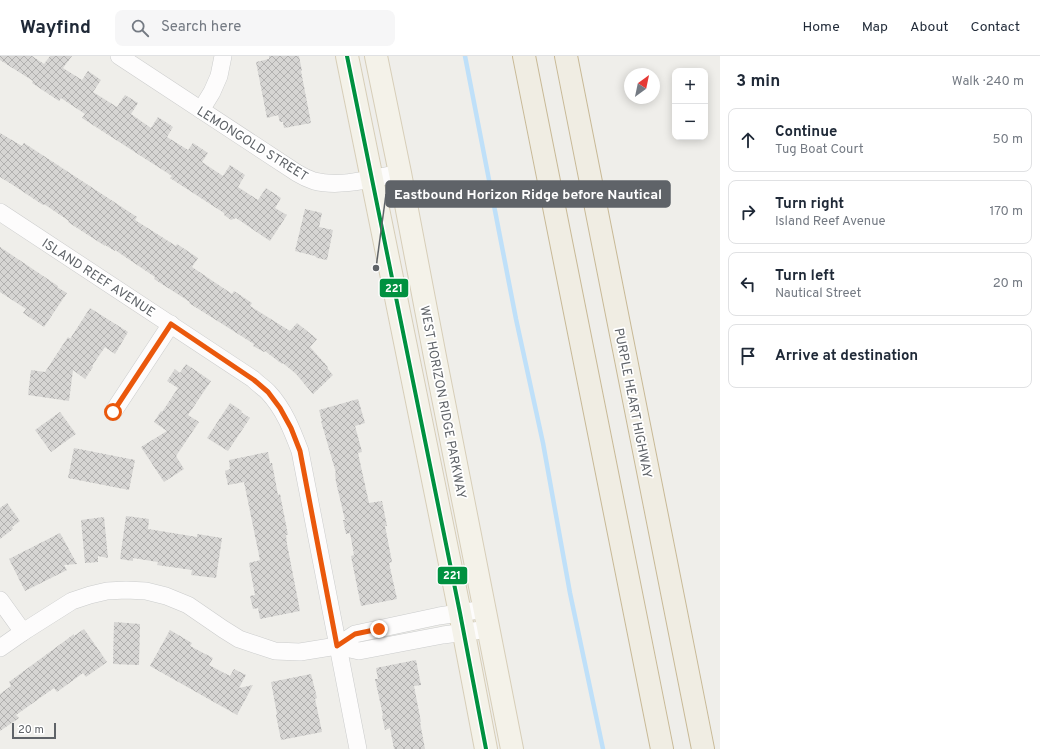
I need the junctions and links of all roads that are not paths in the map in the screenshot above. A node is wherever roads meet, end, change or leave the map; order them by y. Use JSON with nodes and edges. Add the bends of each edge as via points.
{"nodes":[{"id":1,"x":119,"y":56,"type":"edge"},
{"id":2,"x":223,"y":56,"type":"edge"},
{"id":3,"x":347,"y":56,"type":"edge"},
{"id":4,"x":376,"y":56,"type":"edge"},
{"id":5,"x":524,"y":56,"type":"edge"},
{"id":6,"x":566,"y":56,"type":"edge"},
{"id":7,"x":201,"y":110,"type":"junction"},
{"id":8,"x":400,"y":174,"type":"junction"},
{"id":9,"x":371,"y":179,"type":"junction"},
{"id":10,"x":0,"y":212,"type":"edge"},
{"id":11,"x":171,"y":324,"type":"junction"},
{"id":12,"x":113,"y":412,"type":"dead end"},
{"id":13,"x":0,"y":600,"type":"edge"},
{"id":14,"x":487,"y":619,"type":"junction"},
{"id":15,"x":462,"y":622,"type":"junction"},
{"id":16,"x":23,"y":632,"type":"junction"},
{"id":17,"x":337,"y":646,"type":"junction"},
{"id":18,"x":0,"y":648,"type":"edge"},
{"id":19,"x":358,"y":749,"type":"edge"},
{"id":20,"x":486,"y":749,"type":"edge"},
{"id":21,"x":512,"y":749,"type":"edge"},
{"id":22,"x":662,"y":749,"type":"edge"},
{"id":23,"x":703,"y":749,"type":"edge"}],
"edges":[{"from":1,"to":7,"type":"street","name":"LEMONGOLD STREET"},
{"from":2,"to":7,"type":"street","via":[[219,76]]},
{"from":3,"to":9,"type":"main road","name":"WEST HORIZON RIDGE PARKWAY"},
{"from":4,"to":8,"type":"main road","name":"WEST HORIZON RIDGE PARKWAY"},
{"from":5,"to":22,"type":"highway"},
{"from":6,"to":23,"type":"highway","name":"PURPLE HEART HIGHWAY"},
{"from":7,"to":9,"type":"street","name":"LEMONGOLD STREET","via":[[313,181],[342,184]]},
{"from":8,"to":9,"type":"street","name":"LEMONGOLD STREET"},
{"from":8,"to":14,"type":"main road","name":"WEST HORIZON RIDGE PARKWAY"},
{"from":9,"to":15,"type":"main road","name":"WEST HORIZON RIDGE PARKWAY"},
{"from":10,"to":11,"type":"street","name":"ISLAND REEF AVENUE"},
{"from":11,"to":12,"type":"street"},
{"from":11,"to":17,"type":"street","name":"ISLAND REEF AVENUE","via":[[268,392],[291,428],[300,451]]},
{"from":13,"to":16,"type":"street"},
{"from":14,"to":15,"type":"street"},
{"from":14,"to":21,"type":"main road","name":"WEST HORIZON RIDGE PARKWAY"},
{"from":15,"to":17,"type":"street","via":[[355,634]]},
{"from":15,"to":20,"type":"main road","name":"WEST HORIZON RIDGE PARKWAY"},
{"from":16,"to":17,"type":"street","via":[[72,601],[107,591],[126,590],[146,591],[188,605],[239,639],[275,651],[300,652]]},
{"from":16,"to":18,"type":"street"},
{"from":17,"to":19,"type":"street","name":"ISLAND REEF AVENUE"}]}
